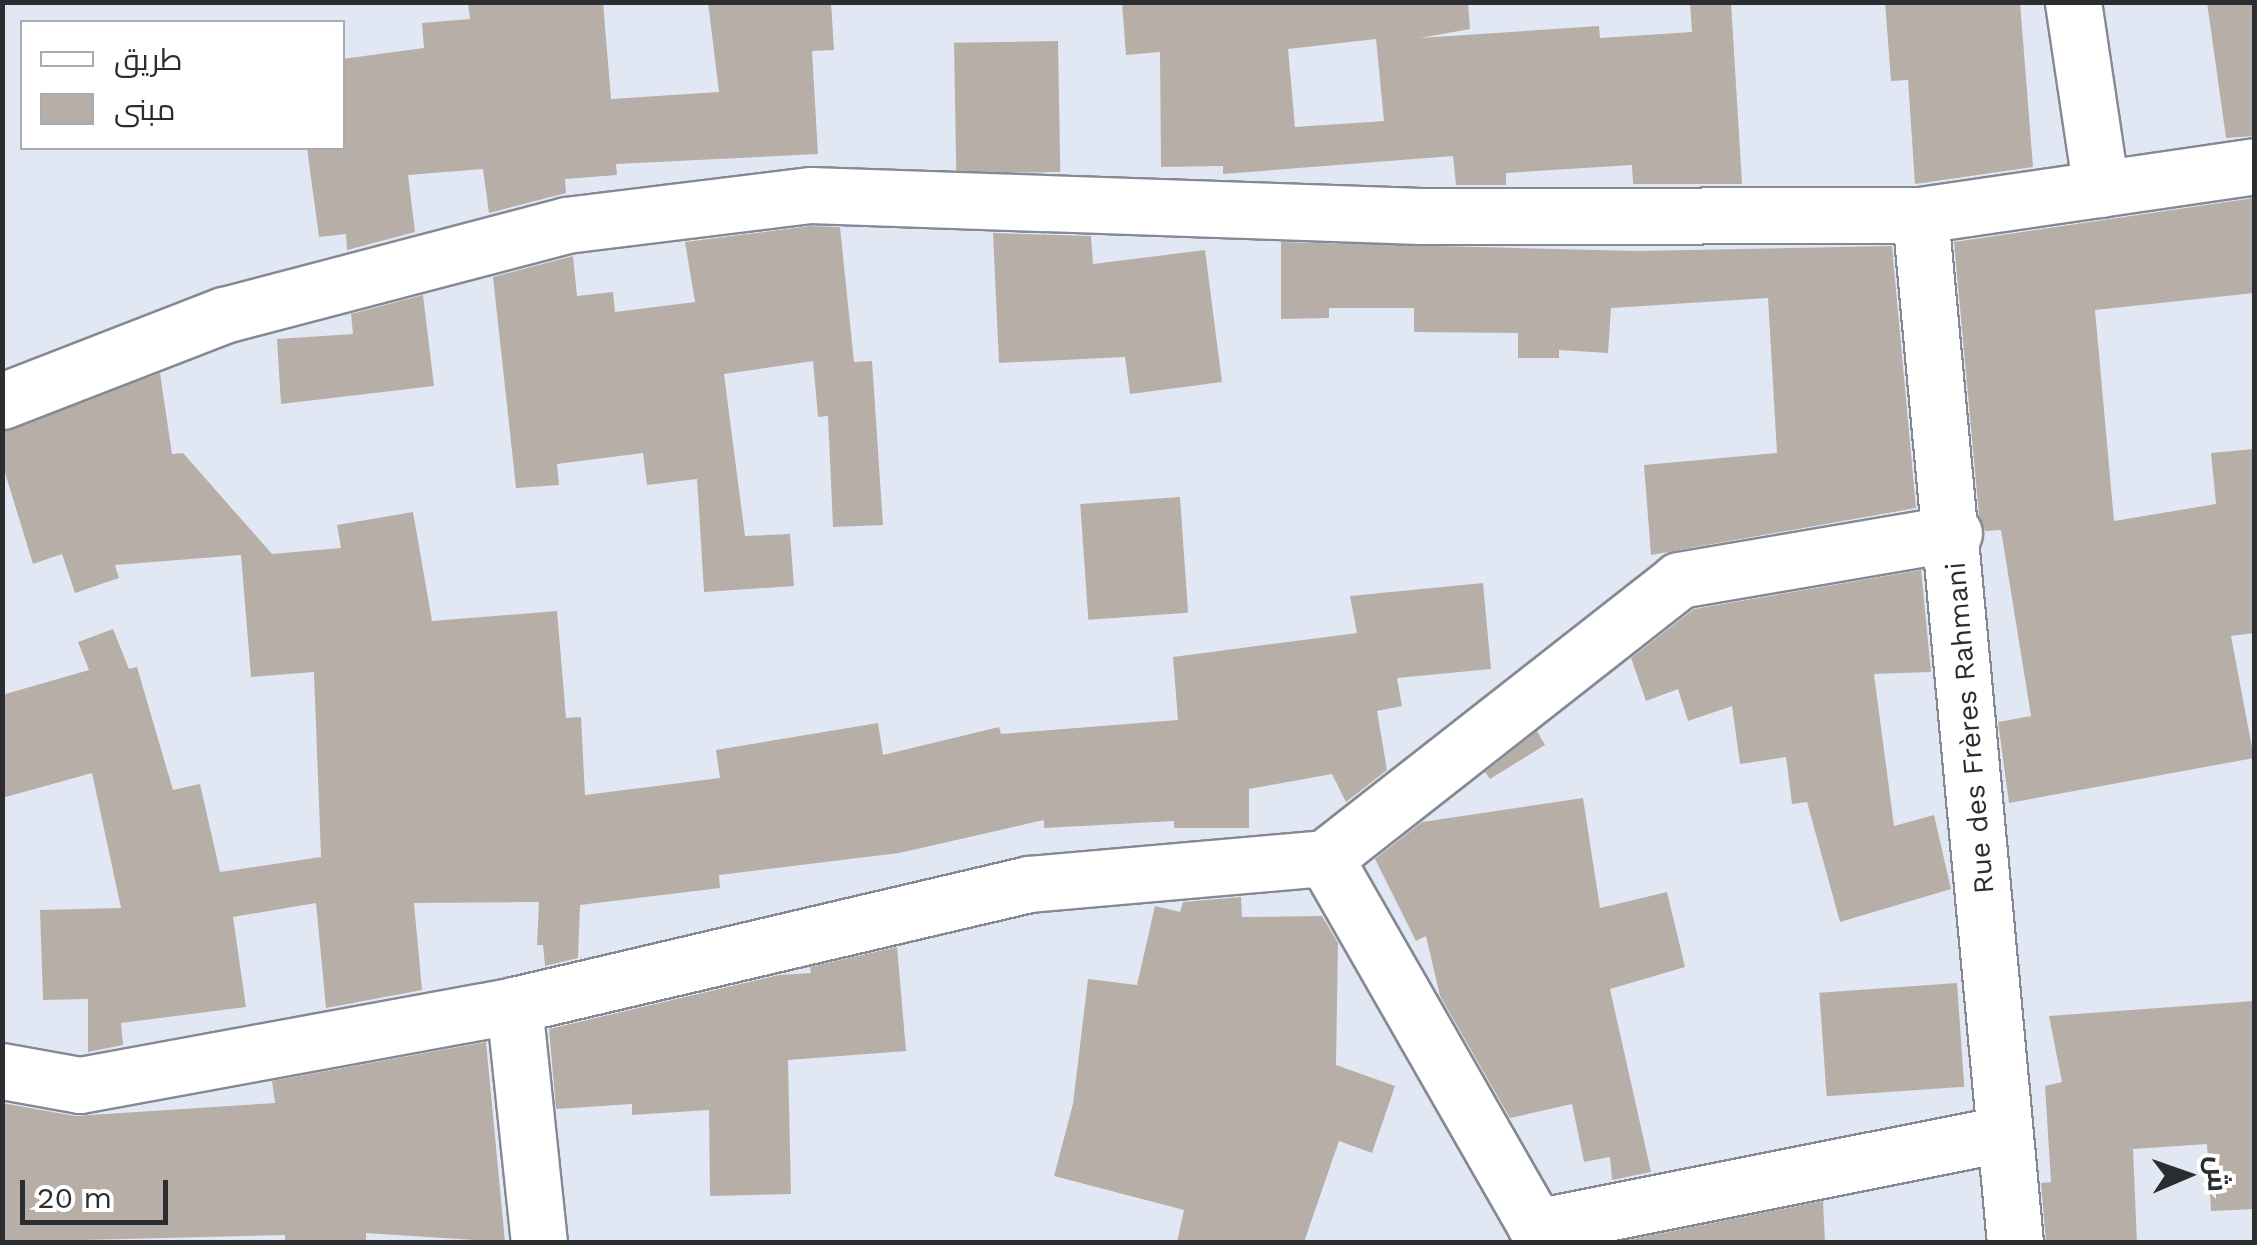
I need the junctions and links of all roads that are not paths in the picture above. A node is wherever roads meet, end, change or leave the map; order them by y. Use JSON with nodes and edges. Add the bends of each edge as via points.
{"nodes":[{"id":1,"x":2072,"y":2,"type":"edge"},
{"id":2,"x":2254,"y":166,"type":"edge"},
{"id":3,"x":2100,"y":188,"type":"junction"},
{"id":4,"x":1920,"y":215,"type":"junction"},
{"id":5,"x":2,"y":400,"type":"edge"},
{"id":6,"x":1954,"y":533,"type":"junction"},
{"id":7,"x":1325,"y":858,"type":"junction"},
{"id":8,"x":514,"y":1005,"type":"junction"},
{"id":9,"x":2,"y":1071,"type":"edge"},
{"id":10,"x":2006,"y":1133,"type":"junction"},
{"id":11,"x":540,"y":1242,"type":"edge"},
{"id":12,"x":2015,"y":1242,"type":"edge"}],
"edges":[{"from":1,"to":3,"type":"street"},
{"from":2,"to":3,"type":"street"},
{"from":3,"to":4,"type":"street"},
{"from":4,"to":5,"type":"street","via":[[1421,216],[810,196],[566,225],[224,315]]},
{"from":4,"to":6,"type":"street","name":"Rue des Frères Rahmani"},
{"from":6,"to":7,"type":"street","via":[[1680,580]]},
{"from":6,"to":10,"type":"street","name":"Rue des Frères Rahmani"},
{"from":7,"to":8,"type":"street","via":[[1030,884]]},
{"from":7,"to":10,"type":"street","via":[[1536,1227]]},
{"from":8,"to":9,"type":"street","via":[[80,1085]]},
{"from":8,"to":11,"type":"street"},
{"from":10,"to":12,"type":"street","name":"Rue des Frères Rahmani"}]}
